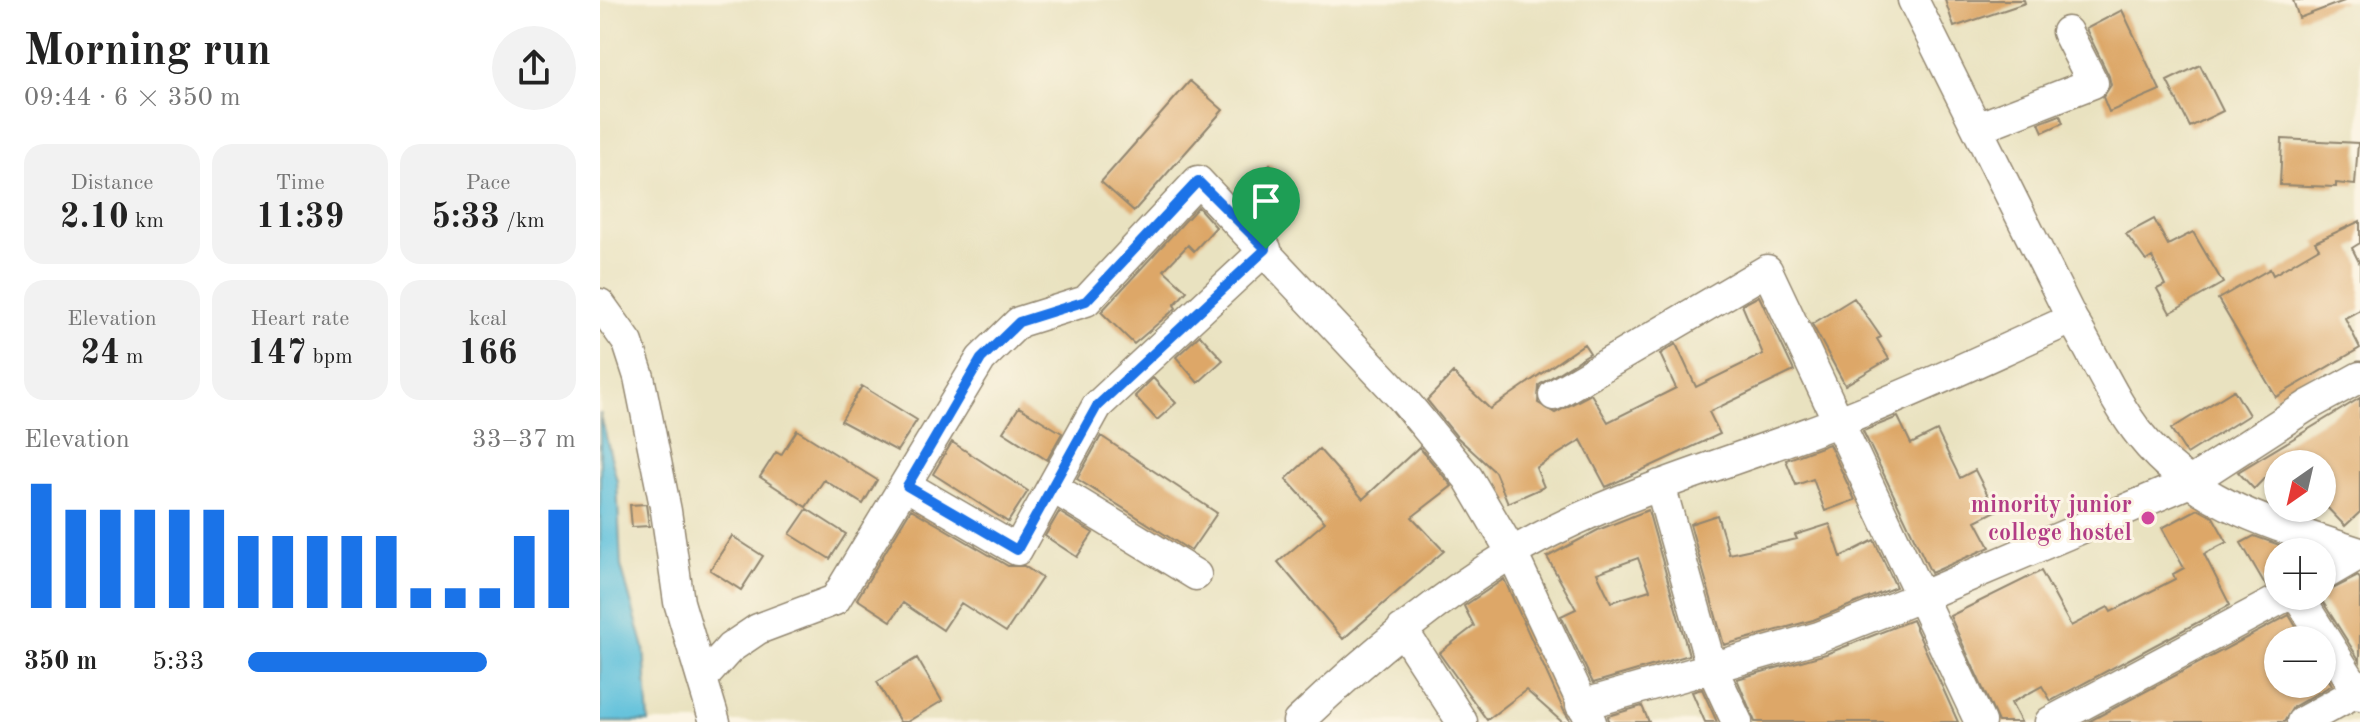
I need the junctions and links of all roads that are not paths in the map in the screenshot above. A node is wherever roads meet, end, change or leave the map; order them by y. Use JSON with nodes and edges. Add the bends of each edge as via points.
{"nodes":[{"id":1,"x":1913,"y":0,"type":"edge"},
{"id":2,"x":2067,"y":32,"type":"dead end"},
{"id":3,"x":1977,"y":128,"type":"junction"},
{"id":4,"x":1266,"y":249,"type":"junction"},
{"id":5,"x":600,"y":304,"type":"edge"},
{"id":6,"x":2072,"y":319,"type":"junction"},
{"id":7,"x":2360,"y":377,"type":"edge"},
{"id":8,"x":1554,"y":395,"type":"dead end"},
{"id":9,"x":1840,"y":421,"type":"junction"},
{"id":10,"x":2190,"y":482,"type":"junction"},
{"id":11,"x":1660,"y":485,"type":"junction"},
{"id":12,"x":907,"y":486,"type":"junction"},
{"id":13,"x":1052,"y":487,"type":"junction"},
{"id":14,"x":1512,"y":553,"type":"junction"},
{"id":15,"x":2360,"y":554,"type":"edge"},
{"id":16,"x":2336,"y":568,"type":"edge"},
{"id":17,"x":1196,"y":575,"type":"dead end"},
{"id":18,"x":1920,"y":597,"type":"junction"},
{"id":19,"x":2264,"y":608,"type":"edge"},
{"id":20,"x":2307,"y":610,"type":"edge"},
{"id":21,"x":1402,"y":629,"type":"junction"},
{"id":22,"x":1711,"y":666,"type":"junction"},
{"id":23,"x":702,"y":679,"type":"junction"},
{"id":24,"x":2359,"y":693,"type":"edge"},
{"id":25,"x":1586,"y":714,"type":"edge"},
{"id":26,"x":715,"y":722,"type":"edge"},
{"id":27,"x":1298,"y":722,"type":"edge"},
{"id":28,"x":1462,"y":722,"type":"edge"},
{"id":29,"x":1737,"y":722,"type":"edge"},
{"id":30,"x":1980,"y":722,"type":"edge"},
{"id":31,"x":2050,"y":722,"type":"edge"},
{"id":32,"x":2302,"y":722,"type":"edge"}],
"edges":[{"from":1,"to":3,"type":"street"},
{"from":2,"to":3,"type":"street","via":[[2093,83]]},
{"from":3,"to":6,"type":"street"},
{"from":4,"to":12,"type":"street","via":[[1198,181],[1086,301],[1019,322],[981,359]]},
{"from":4,"to":13,"type":"street","via":[[1097,406]]},
{"from":4,"to":14,"type":"street","via":[[1468,478]]},
{"from":5,"to":23,"type":"street","via":[[628,343],[639,377],[679,602]]},
{"from":6,"to":9,"type":"street"},
{"from":6,"to":10,"type":"street","via":[[2140,436]]},
{"from":7,"to":10,"type":"street"},
{"from":8,"to":9,"type":"street","via":[[1767,270]]},
{"from":9,"to":11,"type":"street"},
{"from":9,"to":18,"type":"street"},
{"from":10,"to":15,"type":"street","via":[[2231,510]]},
{"from":10,"to":18,"type":"street"},
{"from":11,"to":14,"type":"street"},
{"from":11,"to":22,"type":"street"},
{"from":12,"to":13,"type":"street","via":[[1017,550]]},
{"from":12,"to":23,"type":"street","via":[[835,600],[758,629],[730,648]]},
{"from":13,"to":17,"type":"street"},
{"from":14,"to":21,"type":"street"},
{"from":14,"to":25,"type":"street"},
{"from":15,"to":16,"type":"street"},
{"from":18,"to":22,"type":"street","via":[[1819,637]]},
{"from":18,"to":30,"type":"street"},
{"from":19,"to":31,"type":"street"},
{"from":20,"to":24,"type":"street"},
{"from":21,"to":27,"type":"street"},
{"from":21,"to":28,"type":"street"},
{"from":22,"to":25,"type":"street"},
{"from":22,"to":29,"type":"street"},
{"from":23,"to":26,"type":"street"},
{"from":24,"to":32,"type":"street"}]}
